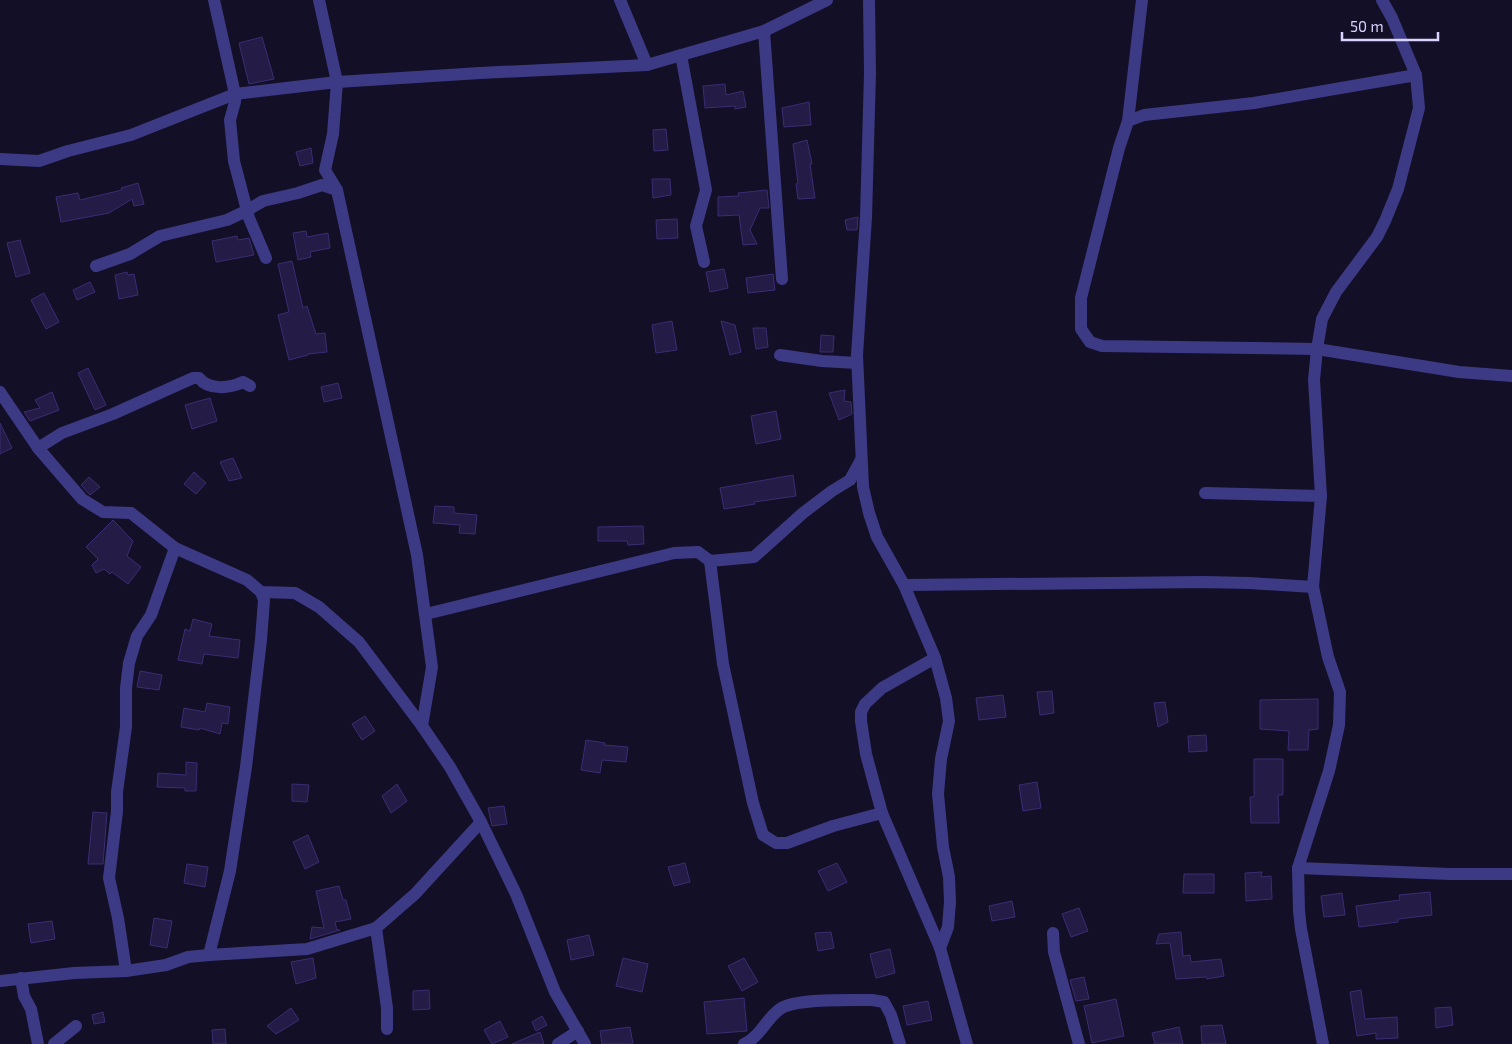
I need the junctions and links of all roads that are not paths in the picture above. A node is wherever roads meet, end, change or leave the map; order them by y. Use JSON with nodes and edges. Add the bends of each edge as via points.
{"nodes":[{"id":1,"x":214,"y":0,"type":"edge"},
{"id":2,"x":319,"y":0,"type":"edge"},
{"id":3,"x":620,"y":0,"type":"edge"},
{"id":4,"x":827,"y":0,"type":"edge"},
{"id":5,"x":869,"y":0,"type":"edge"},
{"id":6,"x":1142,"y":0,"type":"edge"},
{"id":7,"x":1382,"y":0,"type":"edge"},
{"id":8,"x":764,"y":31,"type":"junction"},
{"id":9,"x":681,"y":55,"type":"junction"},
{"id":10,"x":647,"y":65,"type":"junction"},
{"id":11,"x":1416,"y":75,"type":"junction"},
{"id":12,"x":337,"y":82,"type":"junction"},
{"id":13,"x":235,"y":94,"type":"junction"},
{"id":14,"x":1128,"y":121,"type":"junction"},
{"id":15,"x":0,"y":159,"type":"edge"},
{"id":16,"x":337,"y":190,"type":"junction"},
{"id":17,"x":246,"y":211,"type":"junction"},
{"id":18,"x":266,"y":258,"type":"dead end"},
{"id":19,"x":704,"y":262,"type":"dead end"},
{"id":20,"x":96,"y":266,"type":"dead end"},
{"id":21,"x":782,"y":279,"type":"dead end"},
{"id":22,"x":1317,"y":349,"type":"junction"},
{"id":23,"x":780,"y":355,"type":"dead end"},
{"id":24,"x":857,"y":363,"type":"junction"},
{"id":25,"x":1512,"y":376,"type":"edge"},
{"id":26,"x":250,"y":386,"type":"dead end"},
{"id":27,"x":0,"y":392,"type":"edge"},
{"id":28,"x":38,"y":448,"type":"junction"},
{"id":29,"x":861,"y":460,"type":"junction"},
{"id":30,"x":1205,"y":493,"type":"dead end"},
{"id":31,"x":1321,"y":496,"type":"junction"},
{"id":32,"x":175,"y":548,"type":"junction"},
{"id":33,"x":710,"y":561,"type":"junction"},
{"id":34,"x":904,"y":585,"type":"junction"},
{"id":35,"x":1313,"y":587,"type":"junction"},
{"id":36,"x":261,"y":592,"type":"junction"},
{"id":37,"x":426,"y":614,"type":"junction"},
{"id":38,"x":934,"y":658,"type":"junction"},
{"id":39,"x":422,"y":726,"type":"junction"},
{"id":40,"x":882,"y":813,"type":"junction"},
{"id":41,"x":482,"y":822,"type":"junction"},
{"id":42,"x":1298,"y":868,"type":"junction"},
{"id":43,"x":1512,"y":874,"type":"edge"},
{"id":44,"x":376,"y":928,"type":"junction"},
{"id":45,"x":1053,"y":933,"type":"dead end"},
{"id":46,"x":940,"y":948,"type":"junction"},
{"id":47,"x":209,"y":955,"type":"junction"},
{"id":48,"x":126,"y":971,"type":"junction"},
{"id":49,"x":21,"y":978,"type":"junction"},
{"id":50,"x":0,"y":981,"type":"edge"},
{"id":51,"x":76,"y":1026,"type":"dead end"},
{"id":52,"x":387,"y":1029,"type":"dead end"},
{"id":53,"x":578,"y":1031,"type":"junction"},
{"id":54,"x":38,"y":1044,"type":"edge"},
{"id":55,"x":54,"y":1044,"type":"edge"},
{"id":56,"x":558,"y":1044,"type":"edge"},
{"id":57,"x":585,"y":1044,"type":"edge"},
{"id":58,"x":744,"y":1044,"type":"edge"},
{"id":59,"x":900,"y":1044,"type":"edge"},
{"id":60,"x":967,"y":1044,"type":"edge"},
{"id":61,"x":1079,"y":1044,"type":"edge"},
{"id":62,"x":1323,"y":1044,"type":"edge"}],
"edges":[{"from":1,"to":13,"type":"street"},
{"from":2,"to":12,"type":"street"},
{"from":3,"to":10,"type":"street"},
{"from":4,"to":8,"type":"street"},
{"from":5,"to":24,"type":"street","via":[[866,216]]},
{"from":6,"to":14,"type":"street"},
{"from":7,"to":11,"type":"street"},
{"from":8,"to":9,"type":"street"},
{"from":8,"to":21,"type":"street"},
{"from":9,"to":10,"type":"street"},
{"from":9,"to":19,"type":"street","via":[[706,190],[696,226]]},
{"from":10,"to":12,"type":"street"},
{"from":11,"to":14,"type":"street","via":[[1254,103],[1144,115]]},
{"from":11,"to":22,"type":"street","via":[[1420,108],[1398,189],[1377,238],[1336,292],[1322,319]]},
{"from":12,"to":13,"type":"street"},
{"from":12,"to":16,"type":"street","via":[[334,134],[325,170]]},
{"from":13,"to":15,"type":"street","via":[[131,135],[39,161]]},
{"from":13,"to":17,"type":"street","via":[[230,120],[234,161]]},
{"from":14,"to":22,"type":"street","via":[[1081,298],[1082,329],[1090,342],[1102,346]]},
{"from":16,"to":17,"type":"street","via":[[322,185],[263,202]]},
{"from":16,"to":37,"type":"street","via":[[418,555]]},
{"from":17,"to":18,"type":"street"},
{"from":17,"to":20,"type":"street","via":[[227,220],[160,236],[130,254]]},
{"from":22,"to":25,"type":"street","via":[[1459,372]]},
{"from":22,"to":31,"type":"street","via":[[1314,380]]},
{"from":23,"to":24,"type":"street"},
{"from":24,"to":29,"type":"street"},
{"from":26,"to":28,"type":"street","via":[[243,382],[217,387],[193,378],[62,433]]},
{"from":27,"to":28,"type":"street"},
{"from":28,"to":32,"type":"street","via":[[82,499],[103,512],[131,513]]},
{"from":29,"to":33,"type":"street","via":[[850,480],[803,513],[754,557]]},
{"from":29,"to":34,"type":"street","via":[[869,512],[878,537]]},
{"from":30,"to":31,"type":"street"},
{"from":31,"to":35,"type":"street"},
{"from":32,"to":36,"type":"street","via":[[247,580]]},
{"from":32,"to":48,"type":"street","via":[[151,615],[137,636],[126,688],[126,727],[109,878]]},
{"from":33,"to":37,"type":"street","via":[[698,552],[674,553]]},
{"from":33,"to":40,"type":"street","via":[[723,664],[762,834],[776,843],[787,843],[832,826]]},
{"from":34,"to":35,"type":"street","via":[[1203,582]]},
{"from":34,"to":38,"type":"street"},
{"from":35,"to":42,"type":"street","via":[[1328,657],[1340,692],[1339,725],[1329,771]]},
{"from":36,"to":39,"type":"street","via":[[295,593],[320,606],[359,642]]},
{"from":36,"to":47,"type":"street","via":[[264,600],[261,640],[246,767],[230,871]]},
{"from":37,"to":39,"type":"street","via":[[432,668]]},
{"from":38,"to":40,"type":"street","via":[[882,688],[861,712],[866,754]]},
{"from":38,"to":46,"type":"street","via":[[949,721],[938,794],[950,902],[948,927]]},
{"from":39,"to":41,"type":"street"},
{"from":40,"to":46,"type":"street"},
{"from":41,"to":44,"type":"street","via":[[415,894]]},
{"from":41,"to":53,"type":"street","via":[[516,894],[554,992]]},
{"from":42,"to":43,"type":"street"},
{"from":42,"to":62,"type":"street","via":[[1300,920]]},
{"from":44,"to":47,"type":"street","via":[[307,949]]},
{"from":44,"to":52,"type":"street"},
{"from":45,"to":61,"type":"street","via":[[1054,952]]},
{"from":46,"to":60,"type":"street"},
{"from":47,"to":48,"type":"street"},
{"from":48,"to":49,"type":"street"},
{"from":49,"to":50,"type":"street"},
{"from":49,"to":54,"type":"street"},
{"from":51,"to":55,"type":"street"},
{"from":53,"to":56,"type":"street"},
{"from":53,"to":57,"type":"street"},
{"from":58,"to":59,"type":"street","via":[[760,1032],[782,1007],[795,1003],[872,1000],[884,1002]]}]}
